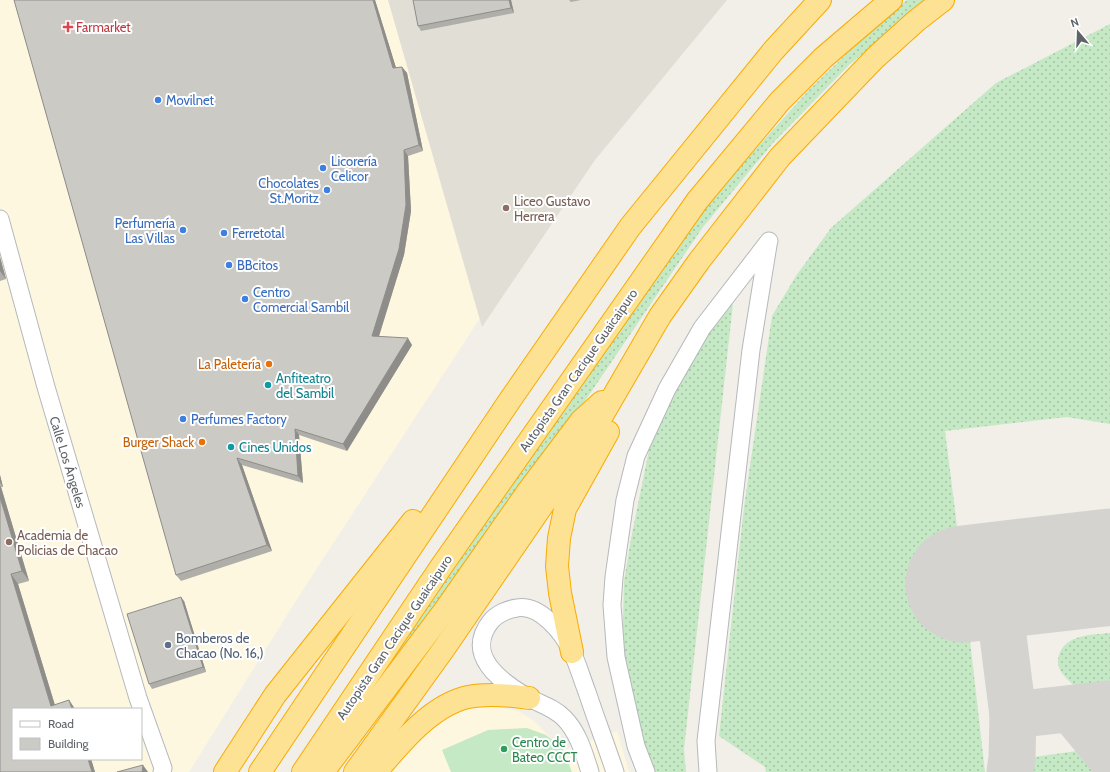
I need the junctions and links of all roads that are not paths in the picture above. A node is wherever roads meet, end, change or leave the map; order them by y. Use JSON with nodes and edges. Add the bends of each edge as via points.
{"nodes":[{"id":1,"x":820,"y":0,"type":"edge"},
{"id":2,"x":891,"y":0,"type":"edge"},
{"id":3,"x":943,"y":0,"type":"edge"},
{"id":4,"x":0,"y":219,"type":"edge"},
{"id":5,"x":617,"y":387,"type":"junction"},
{"id":6,"x":510,"y":400,"type":"junction"},
{"id":7,"x":572,"y":652,"type":"junction"},
{"id":8,"x":529,"y":698,"type":"junction"},
{"id":9,"x":142,"y":708,"type":"edge"},
{"id":10,"x":142,"y":709,"type":"edge"},
{"id":11,"x":162,"y":772,"type":"edge"},
{"id":12,"x":225,"y":772,"type":"edge"},
{"id":13,"x":260,"y":772,"type":"edge"},
{"id":14,"x":303,"y":772,"type":"edge"},
{"id":15,"x":320,"y":772,"type":"edge"},
{"id":16,"x":355,"y":772,"type":"edge"},
{"id":17,"x":376,"y":772,"type":"edge"},
{"id":18,"x":590,"y":772,"type":"edge"},
{"id":19,"x":615,"y":772,"type":"edge"},
{"id":20,"x":646,"y":772,"type":"edge"},
{"id":21,"x":708,"y":772,"type":"edge"}],
"edges":[{"from":1,"to":6,"type":"highway","via":[[773,51],[630,227]]},
{"from":2,"to":14,"type":"highway","name":"Autopista Gran Cacique Guaicaipuro","via":[[823,58],[780,101],[697,202],[441,567]]},
{"from":3,"to":5,"type":"highway","via":[[874,58],[780,157],[694,267],[660,316]]},
{"from":4,"to":9,"type":"street","name":"Calle Los Ángeles","via":[[46,387]]},
{"from":5,"to":7,"type":"highway","via":[[620,410],[565,509],[559,538],[557,566],[560,593]]},
{"from":5,"to":15,"type":"highway","via":[[581,421],[390,684],[329,764]]},
{"from":5,"to":16,"type":"highway","via":[[588,439],[443,650]]},
{"from":6,"to":12,"type":"highway","via":[[275,695]]},
{"from":6,"to":13,"type":"highway"},
{"from":7,"to":8,"type":"street","via":[[555,627],[540,613],[525,607],[510,609],[493,618],[483,631],[481,642],[486,663],[498,678]]},
{"from":7,"to":19,"type":"street"},
{"from":8,"to":17,"type":"highway","via":[[508,695],[467,698],[440,710],[421,725]]},
{"from":8,"to":18,"type":"street","via":[[542,703],[564,718],[573,730]]},
{"from":10,"to":11,"type":"street","name":"Calle Los Ángeles","via":[[163,768]]},
{"from":20,"to":21,"type":"street","via":[[636,746],[616,657],[613,584],[625,500],[636,456],[667,389],[702,328],[769,241],[745,397],[706,741]]}]}
